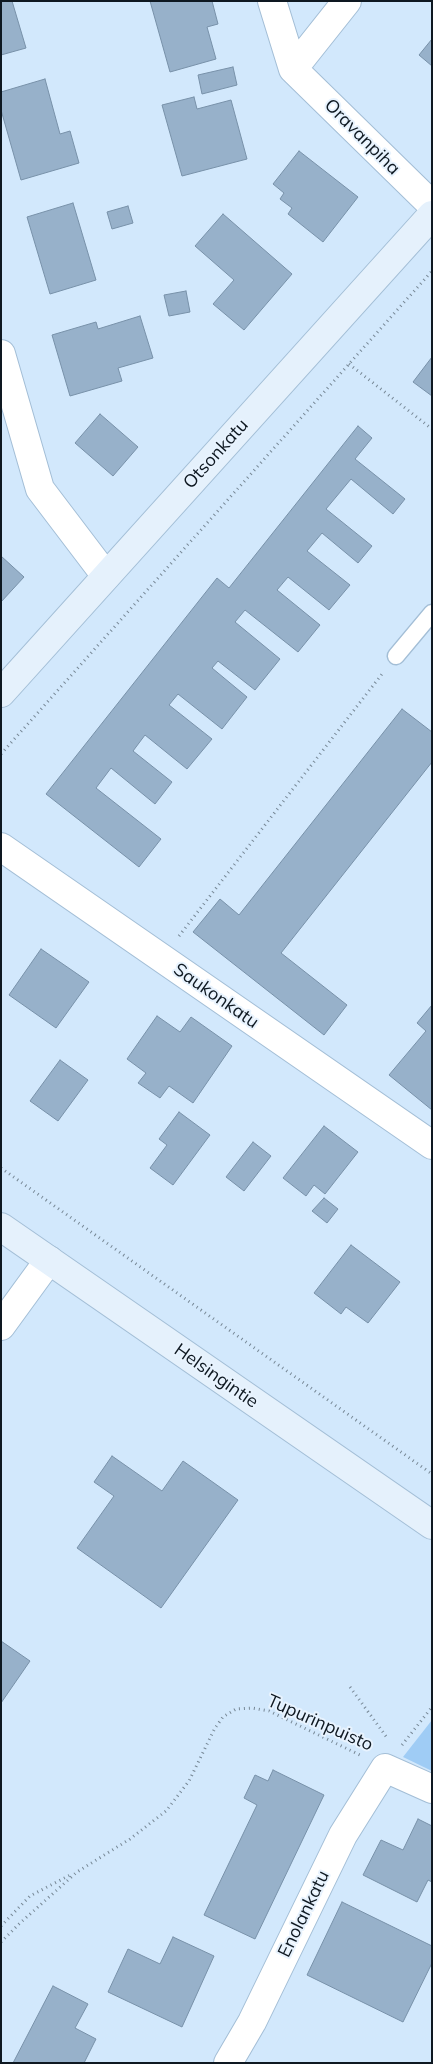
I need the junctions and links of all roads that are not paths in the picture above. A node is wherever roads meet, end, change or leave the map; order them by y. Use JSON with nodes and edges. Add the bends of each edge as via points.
{"nodes":[{"id":1,"x":272,"y":1,"type":"edge"},
{"id":2,"x":347,"y":1,"type":"edge"},
{"id":3,"x":293,"y":69,"type":"junction"},
{"id":4,"x":432,"y":205,"type":"edge"},
{"id":5,"x":432,"y":215,"type":"edge"},
{"id":6,"x":1,"y":354,"type":"edge"},
{"id":7,"x":106,"y":576,"type":"junction"},
{"id":8,"x":432,"y":614,"type":"edge"},
{"id":9,"x":396,"y":656,"type":"road end"},
{"id":10,"x":1,"y":694,"type":"edge"},
{"id":11,"x":1,"y":847,"type":"edge"},
{"id":12,"x":432,"y":1145,"type":"edge"},
{"id":13,"x":1,"y":1227,"type":"edge"},
{"id":14,"x":49,"y":1260,"type":"junction"},
{"id":15,"x":1,"y":1326,"type":"edge"},
{"id":16,"x":432,"y":1525,"type":"edge"},
{"id":17,"x":432,"y":1789,"type":"edge"},
{"id":18,"x":228,"y":2063,"type":"edge"}],
"edges":[{"from":1,"to":3,"type":"street","name":"Oravanpiha"},
{"from":2,"to":3,"type":"street"},
{"from":3,"to":4,"type":"street","name":"Oravanpiha"},
{"from":5,"to":7,"type":"street","name":"Otsonkatu"},
{"from":6,"to":7,"type":"street","via":[[40,489]]},
{"from":7,"to":10,"type":"street","name":"Otsonkatu"},
{"from":8,"to":9,"type":"lane"},
{"from":11,"to":12,"type":"street","name":"Saukonkatu"},
{"from":13,"to":14,"type":"street","name":"Helsingintie"},
{"from":14,"to":15,"type":"street"},
{"from":14,"to":16,"type":"street","name":"Helsingintie"},
{"from":17,"to":18,"type":"street","name":"Enolankatu","via":[[391,1760],[344,1835],[252,2022]]}]}
